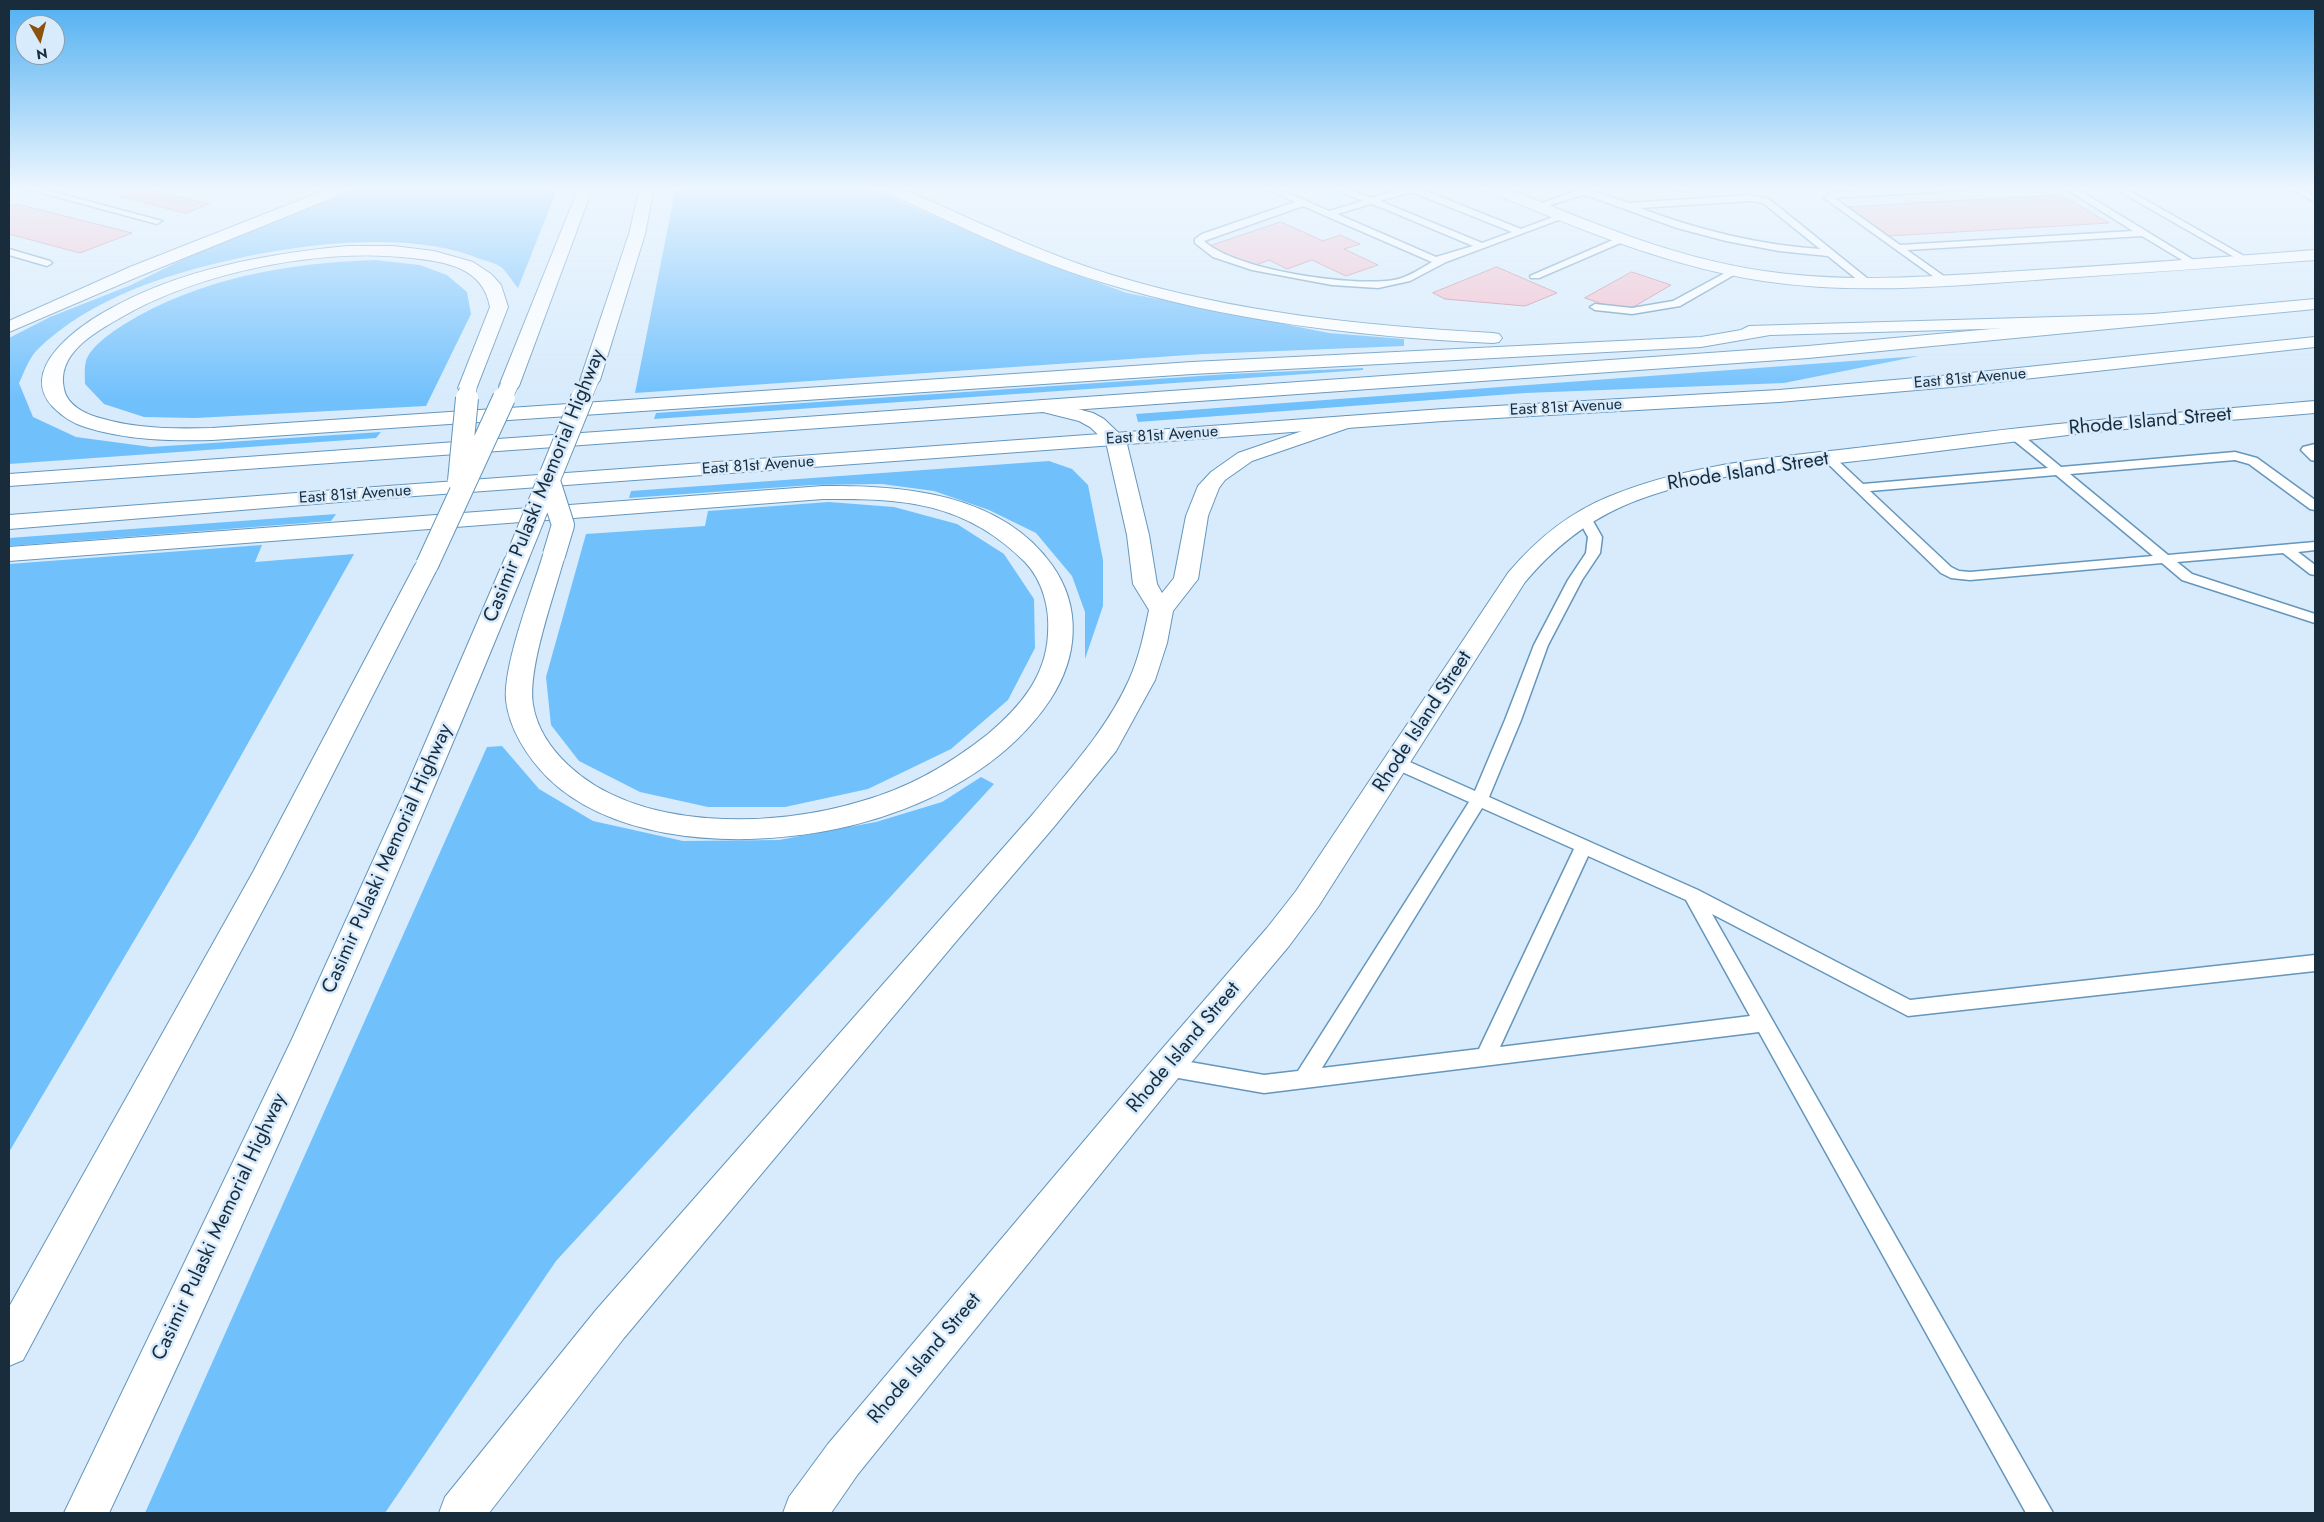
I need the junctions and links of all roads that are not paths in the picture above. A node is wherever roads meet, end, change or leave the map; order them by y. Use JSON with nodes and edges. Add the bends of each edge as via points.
{"nodes":[{"id":1,"x":30,"y":258,"type":"edge"},
{"id":2,"x":169,"y":258,"type":"edge"},
{"id":3,"x":295,"y":258,"type":"edge"},
{"id":4,"x":444,"y":258,"type":"edge"},
{"id":5,"x":561,"y":258,"type":"edge"},
{"id":6,"x":629,"y":258,"type":"edge"},
{"id":7,"x":1050,"y":258,"type":"edge"},
{"id":8,"x":1224,"y":258,"type":"edge"},
{"id":9,"x":1428,"y":258,"type":"edge"},
{"id":10,"x":1448,"y":258,"type":"edge"},
{"id":11,"x":1578,"y":258,"type":"edge"},
{"id":12,"x":1685,"y":258,"type":"edge"},
{"id":13,"x":1837,"y":258,"type":"edge"},
{"id":14,"x":1912,"y":258,"type":"edge"},
{"id":15,"x":2185,"y":258,"type":"edge"},
{"id":16,"x":2242,"y":258,"type":"edge"},
{"id":17,"x":2273,"y":258,"type":"edge"},
{"id":18,"x":1443,"y":260,"type":"junction"},
{"id":19,"x":2246,"y":260,"type":"junction"},
{"id":20,"x":47,"y":263,"type":"dead end"},
{"id":21,"x":2195,"y":264,"type":"junction"},
{"id":22,"x":1736,"y":270,"type":"junction"},
{"id":23,"x":136,"y":271,"type":"junction"},
{"id":24,"x":1535,"y":276,"type":"dead end"},
{"id":25,"x":1944,"y":281,"type":"junction"},
{"id":26,"x":1868,"y":283,"type":"junction"},
{"id":27,"x":2315,"y":304,"type":"edge"},
{"id":28,"x":1595,"y":307,"type":"dead end"},
{"id":29,"x":9,"y":316,"type":"edge"},
{"id":30,"x":2159,"y":319,"type":"junction"},
{"id":31,"x":9,"y":327,"type":"edge"},
{"id":32,"x":1766,"y":331,"type":"junction"},
{"id":33,"x":2315,"y":342,"type":"edge"},
{"id":34,"x":1043,"y":406,"type":"junction"},
{"id":35,"x":2315,"y":407,"type":"edge"},
{"id":36,"x":465,"y":417,"type":"edge"},
{"id":37,"x":465,"y":417,"type":"edge"},
{"id":38,"x":465,"y":417,"type":"edge"},
{"id":39,"x":465,"y":417,"type":"edge"},
{"id":40,"x":1347,"y":422,"type":"junction"},
{"id":41,"x":2016,"y":436,"type":"junction"},
{"id":42,"x":1116,"y":440,"type":"junction"},
{"id":43,"x":2315,"y":448,"type":"edge"},
{"id":44,"x":2315,"y":457,"type":"edge"},
{"id":45,"x":1828,"y":458,"type":"junction"},
{"id":46,"x":2058,"y":471,"type":"junction"},
{"id":47,"x":548,"y":478,"type":"junction"},
{"id":48,"x":9,"y":480,"type":"edge"},
{"id":49,"x":1860,"y":488,"type":"junction"},
{"id":50,"x":456,"y":505,"type":"junction"},
{"id":51,"x":2315,"y":506,"type":"edge"},
{"id":52,"x":1584,"y":518,"type":"junction"},
{"id":53,"x":9,"y":522,"type":"edge"},
{"id":54,"x":2315,"y":546,"type":"edge"},
{"id":55,"x":2285,"y":548,"type":"junction"},
{"id":56,"x":9,"y":554,"type":"edge"},
{"id":57,"x":2165,"y":558,"type":"junction"},
{"id":58,"x":2315,"y":571,"type":"edge"},
{"id":59,"x":1161,"y":610,"type":"junction"},
{"id":60,"x":2315,"y":619,"type":"edge"},
{"id":61,"x":1397,"y":763,"type":"junction"},
{"id":62,"x":1479,"y":800,"type":"junction"},
{"id":63,"x":1584,"y":846,"type":"junction"},
{"id":64,"x":1692,"y":895,"type":"junction"},
{"id":65,"x":2315,"y":963,"type":"edge"},
{"id":66,"x":1765,"y":1023,"type":"junction"},
{"id":67,"x":1485,"y":1057,"type":"junction"},
{"id":68,"x":1167,"y":1067,"type":"junction"},
{"id":69,"x":1304,"y":1079,"type":"junction"},
{"id":70,"x":9,"y":1346,"type":"edge"},
{"id":71,"x":86,"y":1513,"type":"edge"},
{"id":72,"x":461,"y":1513,"type":"edge"},
{"id":73,"x":804,"y":1513,"type":"edge"},
{"id":74,"x":2040,"y":1513,"type":"edge"}],
"edges":[{"from":1,"to":20,"type":"lane"},
{"from":2,"to":23,"type":"main road"},
{"from":3,"to":37,"type":"main road","bridge":true,"via":[[201,278],[126,308],[79,337],[62,354],[53,371],[51,388],[57,400],[68,410],[100,426],[173,434]]},
{"from":4,"to":38,"type":"main road","bridge":true,"via":[[481,274],[493,283],[498,293],[499,306],[468,388]]},
{"from":5,"to":50,"type":"main road","bridge":true},
{"from":6,"to":47,"type":"main road","name":"Casimir Pulaski Memorial Highway","bridge":true,"via":[[590,380]]},
{"from":7,"to":32,"type":"main road","via":[[1150,291],[1246,312],[1411,334],[1605,338]]},
{"from":8,"to":18,"type":"lane","via":[[1299,276],[1378,286],[1396,283]]},
{"from":9,"to":18,"type":"lane"},
{"from":10,"to":18,"type":"lane"},
{"from":11,"to":24,"type":"lane"},
{"from":12,"to":22,"type":"main road"},
{"from":13,"to":26,"type":"lane"},
{"from":14,"to":25,"type":"lane"},
{"from":15,"to":21,"type":"lane"},
{"from":16,"to":19,"type":"lane"},
{"from":17,"to":19,"type":"main road"},
{"from":19,"to":21,"type":"main road"},
{"from":21,"to":25,"type":"main road"},
{"from":22,"to":26,"type":"main road","via":[[1763,276]]},
{"from":22,"to":28,"type":"lane","via":[[1676,304],[1632,311]]},
{"from":23,"to":29,"type":"main road"},
{"from":23,"to":31,"type":"main road"},
{"from":25,"to":26,"type":"main road"},
{"from":27,"to":30,"type":"main road","name":"East 81st Avenue"},
{"from":30,"to":32,"type":"main road"},
{"from":30,"to":34,"type":"main road","name":"East 81st Avenue","via":[[1817,351]]},
{"from":32,"to":36,"type":"main road","bridge":true,"via":[[1702,342],[1192,368]]},
{"from":33,"to":40,"type":"main road","name":"East 81st Avenue","via":[[1788,395]]},
{"from":34,"to":42,"type":"main road","via":[[1086,417]]},
{"from":34,"to":48,"type":"main road","name":"East 81st Avenue"},
{"from":35,"to":41,"type":"main road","name":"Rhode Island Street"},
{"from":39,"to":50,"type":"main road","bridge":true},
{"from":40,"to":42,"type":"main road","name":"East 81st Avenue"},
{"from":40,"to":59,"type":"main road","via":[[1263,449],[1218,476],[1200,505],[1186,579]]},
{"from":41,"to":45,"type":"main road","name":"Rhode Island Street"},
{"from":41,"to":46,"type":"lane"},
{"from":42,"to":53,"type":"main road","name":"East 81st Avenue"},
{"from":42,"to":59,"type":"main road","via":[[1138,535],[1145,584]]},
{"from":43,"to":44,"type":"lane","via":[[2307,450]]},
{"from":45,"to":49,"type":"lane"},
{"from":45,"to":52,"type":"main road","name":"Rhode Island Street","via":[[1700,475],[1637,493]]},
{"from":46,"to":49,"type":"lane"},
{"from":46,"to":51,"type":"lane","via":[[2235,456],[2253,461]]},
{"from":46,"to":57,"type":"lane"},
{"from":47,"to":56,"type":"main road","bridge":true,"via":[[563,525],[519,688],[524,721],[541,756],[560,776],[596,801],[650,820],[707,828],[815,823],[867,810],[955,773],[1019,721],[1041,696],[1054,669],[1062,644],[1060,615],[1056,594],[1046,571],[1008,532],[975,515],[908,495],[836,491],[770,495]]},
{"from":47,"to":71,"type":"main road","name":"Casimir Pulaski Memorial Highway","bridge":true,"via":[[439,746],[385,869]]},
{"from":49,"to":57,"type":"lane","via":[[1946,570],[1956,575]]},
{"from":50,"to":70,"type":"main road","bridge":true,"via":[[266,876]]},
{"from":52,"to":61,"type":"main road","name":"Rhode Island Street","via":[[1562,531],[1529,561]]},
{"from":52,"to":62,"type":"lane","via":[[1595,537],[1593,553],[1541,645]]},
{"from":54,"to":55,"type":"lane"},
{"from":55,"to":57,"type":"lane"},
{"from":55,"to":58,"type":"lane"},
{"from":57,"to":60,"type":"lane","via":[[2187,576]]},
{"from":59,"to":72,"type":"main road","via":[[1155,643],[1142,680],[1118,725],[1091,764],[610,1324]]},
{"from":61,"to":62,"type":"lane"},
{"from":61,"to":68,"type":"main road","name":"Rhode Island Street","via":[[1307,899]]},
{"from":62,"to":63,"type":"lane"},
{"from":62,"to":69,"type":"lane"},
{"from":63,"to":64,"type":"lane"},
{"from":63,"to":67,"type":"lane"},
{"from":64,"to":65,"type":"lane","via":[[1908,1008]]},
{"from":64,"to":66,"type":"lane"},
{"from":66,"to":67,"type":"lane"},
{"from":66,"to":74,"type":"lane"},
{"from":67,"to":69,"type":"lane"},
{"from":68,"to":69,"type":"lane","via":[[1264,1084]]},
{"from":68,"to":73,"type":"main road","name":"Rhode Island Street","via":[[843,1459]]}]}
